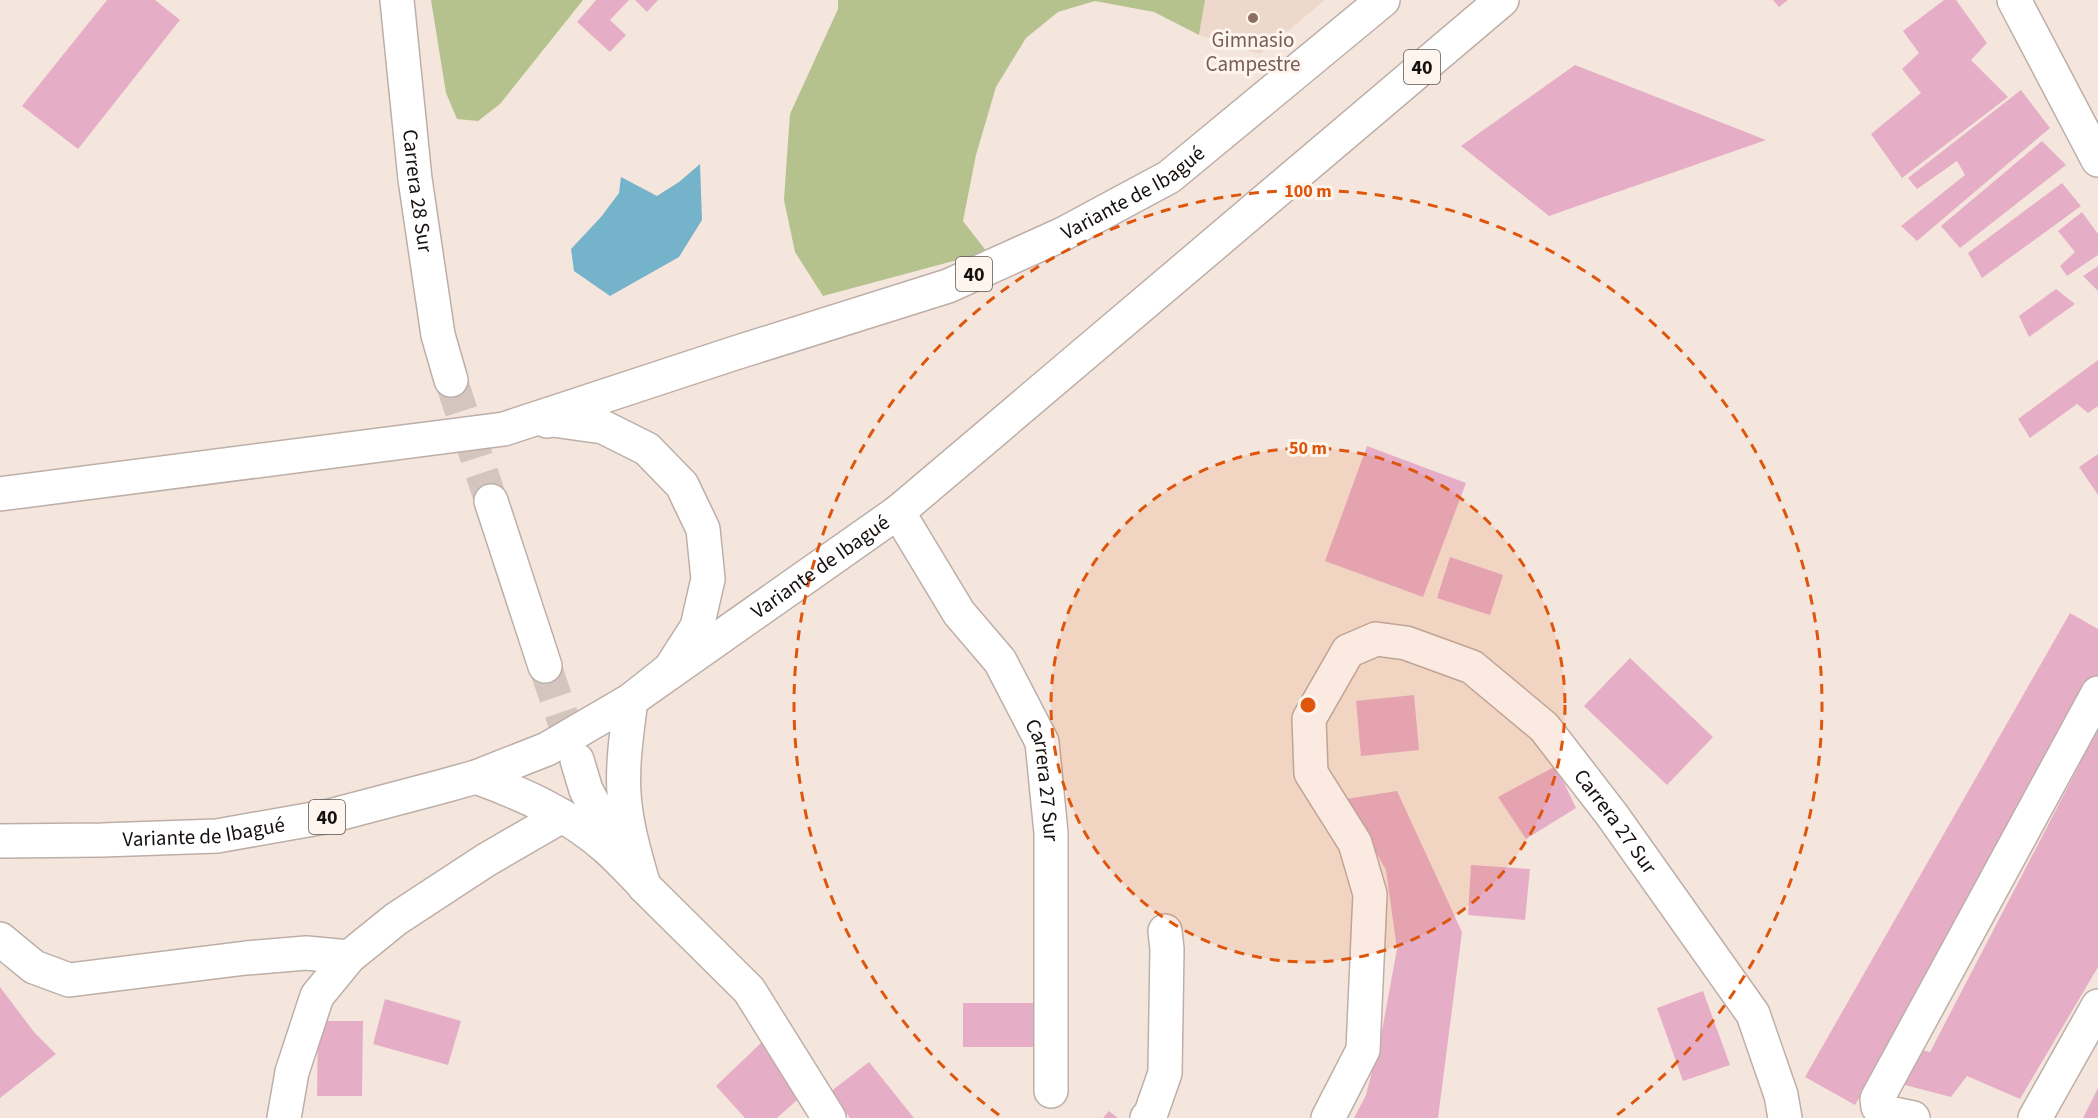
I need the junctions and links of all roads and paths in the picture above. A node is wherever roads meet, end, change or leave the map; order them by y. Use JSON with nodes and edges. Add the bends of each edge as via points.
{"nodes":[{"id":1,"x":397,"y":0,"type":"edge"},
{"id":2,"x":1383,"y":0,"type":"edge"},
{"id":3,"x":1502,"y":0,"type":"edge"},
{"id":4,"x":2014,"y":0,"type":"edge"},
{"id":5,"x":2098,"y":160,"type":"edge"},
{"id":6,"x":451,"y":380,"type":"tunnel mouth"},
{"id":7,"x":504,"y":429,"type":"junction"},
{"id":8,"x":0,"y":494,"type":"edge"},
{"id":9,"x":491,"y":501,"type":"tunnel mouth"},
{"id":10,"x":898,"y":512,"type":"junction"},
{"id":11,"x":545,"y":666,"type":"tunnel mouth"},
{"id":12,"x":2098,"y":693,"type":"edge"},
{"id":13,"x":632,"y":700,"type":"junction"},
{"id":14,"x":577,"y":760,"type":"tunnel mouth"},
{"id":15,"x":476,"y":777,"type":"junction"},
{"id":16,"x":562,"y":816,"type":"junction"},
{"id":17,"x":0,"y":841,"type":"edge"},
{"id":18,"x":644,"y":886,"type":"junction"},
{"id":19,"x":1165,"y":931,"type":"dead end"},
{"id":20,"x":0,"y":939,"type":"edge"},
{"id":21,"x":349,"y":957,"type":"junction"},
{"id":22,"x":2098,"y":1006,"type":"edge"},
{"id":23,"x":1051,"y":1091,"type":"dead end"},
{"id":24,"x":284,"y":1118,"type":"edge"},
{"id":25,"x":829,"y":1118,"type":"edge"},
{"id":26,"x":1147,"y":1118,"type":"edge"},
{"id":27,"x":1328,"y":1118,"type":"edge"},
{"id":28,"x":1785,"y":1118,"type":"edge"},
{"id":29,"x":1913,"y":1118,"type":"edge"},
{"id":30,"x":2034,"y":1118,"type":"edge"}],
"edges":[{"from":1,"to":6,"type":"main road","name":"Carrera 28 Sur","via":[[422,224],[438,334]]},
{"from":2,"to":7,"type":"main road","name":"Variante de Ibagué","number":"40","via":[[1169,177],[1063,234],[948,286]]},
{"from":3,"to":10,"type":"main road","name":"Variante de Ibagué","number":"40"},
{"from":4,"to":5,"type":"main road"},
{"from":7,"to":8,"type":"main road","name":"Variante de Ibagué","number":"40"},
{"from":7,"to":13,"type":"main road","via":[[553,420],[603,427],[647,449],[682,484],[703,529],[708,579],[697,627],[670,669]]},
{"from":9,"to":11,"type":"main road"},
{"from":10,"to":13,"type":"main road","name":"Variante de Ibagué","number":"40"},
{"from":10,"to":23,"type":"main road","name":"Carrera 27 Sur","via":[[959,613],[1000,661],[1042,742],[1051,833]]},
{"from":12,"to":29,"type":"main road","via":[[1877,1099],[1884,1112]]},
{"from":13,"to":15,"type":"main road","name":"Variante de Ibagué","number":"40","via":[[547,749]]},
{"from":13,"to":18,"type":"main road","via":[[624,794]]},
{"from":14,"to":18,"type":"main road","via":[[589,798]]},
{"from":15,"to":16,"type":"main road","via":[[521,794]]},
{"from":15,"to":17,"type":"main road","name":"Variante de Ibagué","number":"40","via":[[330,816],[218,836]]},
{"from":16,"to":18,"type":"main road","via":[[606,848]]},
{"from":16,"to":21,"type":"main road","via":[[406,912]]},
{"from":18,"to":25,"type":"main road","via":[[750,990]]},
{"from":19,"to":26,"type":"main road","via":[[1165,1073]]},
{"from":20,"to":21,"type":"main road","via":[[34,967],[69,980],[306,953]]},
{"from":21,"to":24,"type":"main road","via":[[317,996],[292,1072]]},
{"from":22,"to":30,"type":"main road"},
{"from":27,"to":28,"type":"main road","name":"Carrera 27 Sur","via":[[1363,1050],[1370,894],[1355,843],[1311,773],[1309,719],[1348,651],[1376,639],[1406,643],[1472,668],[1544,727],[1612,815],[1753,1014]]}]}
